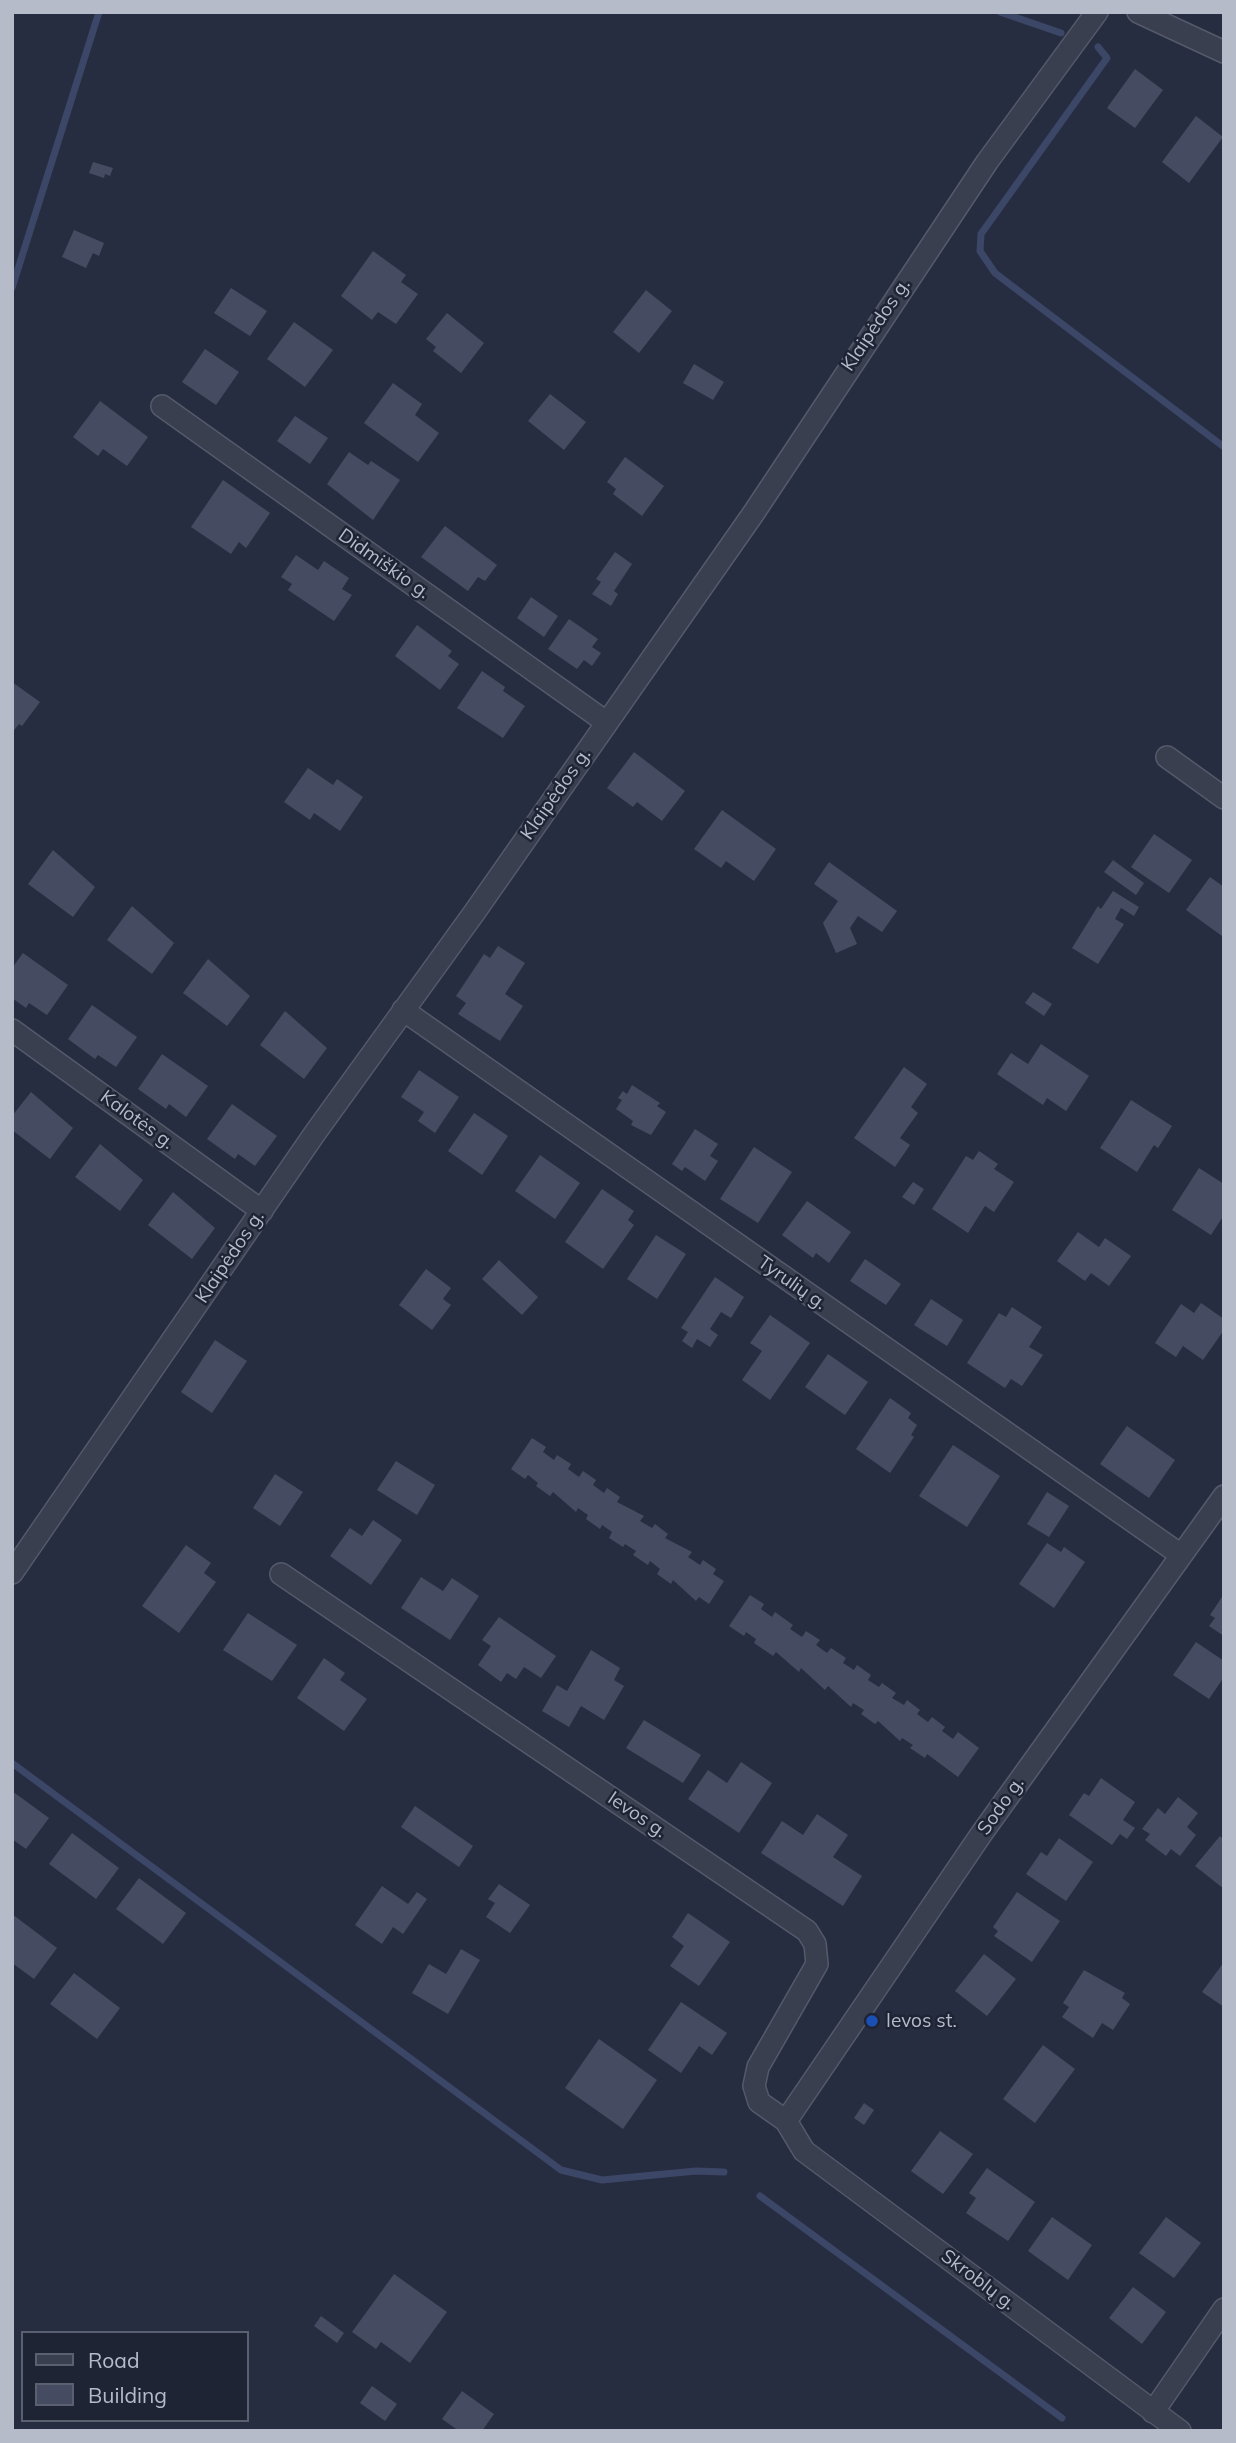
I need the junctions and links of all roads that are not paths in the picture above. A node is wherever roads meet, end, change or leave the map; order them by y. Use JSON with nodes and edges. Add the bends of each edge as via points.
{"nodes":[{"id":1,"x":1097,"y":12,"type":"edge"},
{"id":2,"x":1138,"y":12,"type":"edge"},
{"id":3,"x":1224,"y":52,"type":"edge"},
{"id":4,"x":162,"y":406,"type":"dead end"},
{"id":5,"x":606,"y":722,"type":"junction"},
{"id":6,"x":1167,"y":757,"type":"dead end"},
{"id":7,"x":1224,"y":798,"type":"edge"},
{"id":8,"x":403,"y":1010,"type":"junction"},
{"id":9,"x":12,"y":1030,"type":"edge"},
{"id":10,"x":262,"y":1211,"type":"junction"},
{"id":11,"x":1224,"y":1496,"type":"edge"},
{"id":12,"x":1181,"y":1555,"type":"junction"},
{"id":13,"x":12,"y":1573,"type":"edge"},
{"id":14,"x":281,"y":1574,"type":"dead end"},
{"id":15,"x":786,"y":2121,"type":"junction"},
{"id":16,"x":1224,"y":2309,"type":"edge"},
{"id":17,"x":1153,"y":2412,"type":"junction"},
{"id":18,"x":1180,"y":2431,"type":"edge"}],
"edges":[{"from":1,"to":5,"type":"street","name":"Klaipėdos g.","via":[[980,173],[776,480]]},
{"from":2,"to":3,"type":"street"},
{"from":4,"to":5,"type":"street","name":"Didmiškio g."},
{"from":5,"to":8,"type":"street","name":"Klaipėdos g."},
{"from":6,"to":7,"type":"street"},
{"from":8,"to":10,"type":"street","name":"Klaipėdos g."},
{"from":8,"to":12,"type":"street","name":"Tyrulių g."},
{"from":9,"to":10,"type":"street","name":"Kalotės g."},
{"from":10,"to":13,"type":"street","name":"Klaipėdos g."},
{"from":11,"to":12,"type":"street","name":"Sodo g."},
{"from":12,"to":15,"type":"street","name":"Sodo g.","via":[[990,1822]]},
{"from":14,"to":15,"type":"street","name":"Ievos g.","via":[[807,1931],[815,1944],[817,1964],[758,2067],[754,2086],[758,2102]]},
{"from":15,"to":17,"type":"street","name":"Skroblų g.","via":[[804,2151]]},
{"from":16,"to":17,"type":"street"},
{"from":17,"to":18,"type":"street","name":"Skroblų g."}]}
